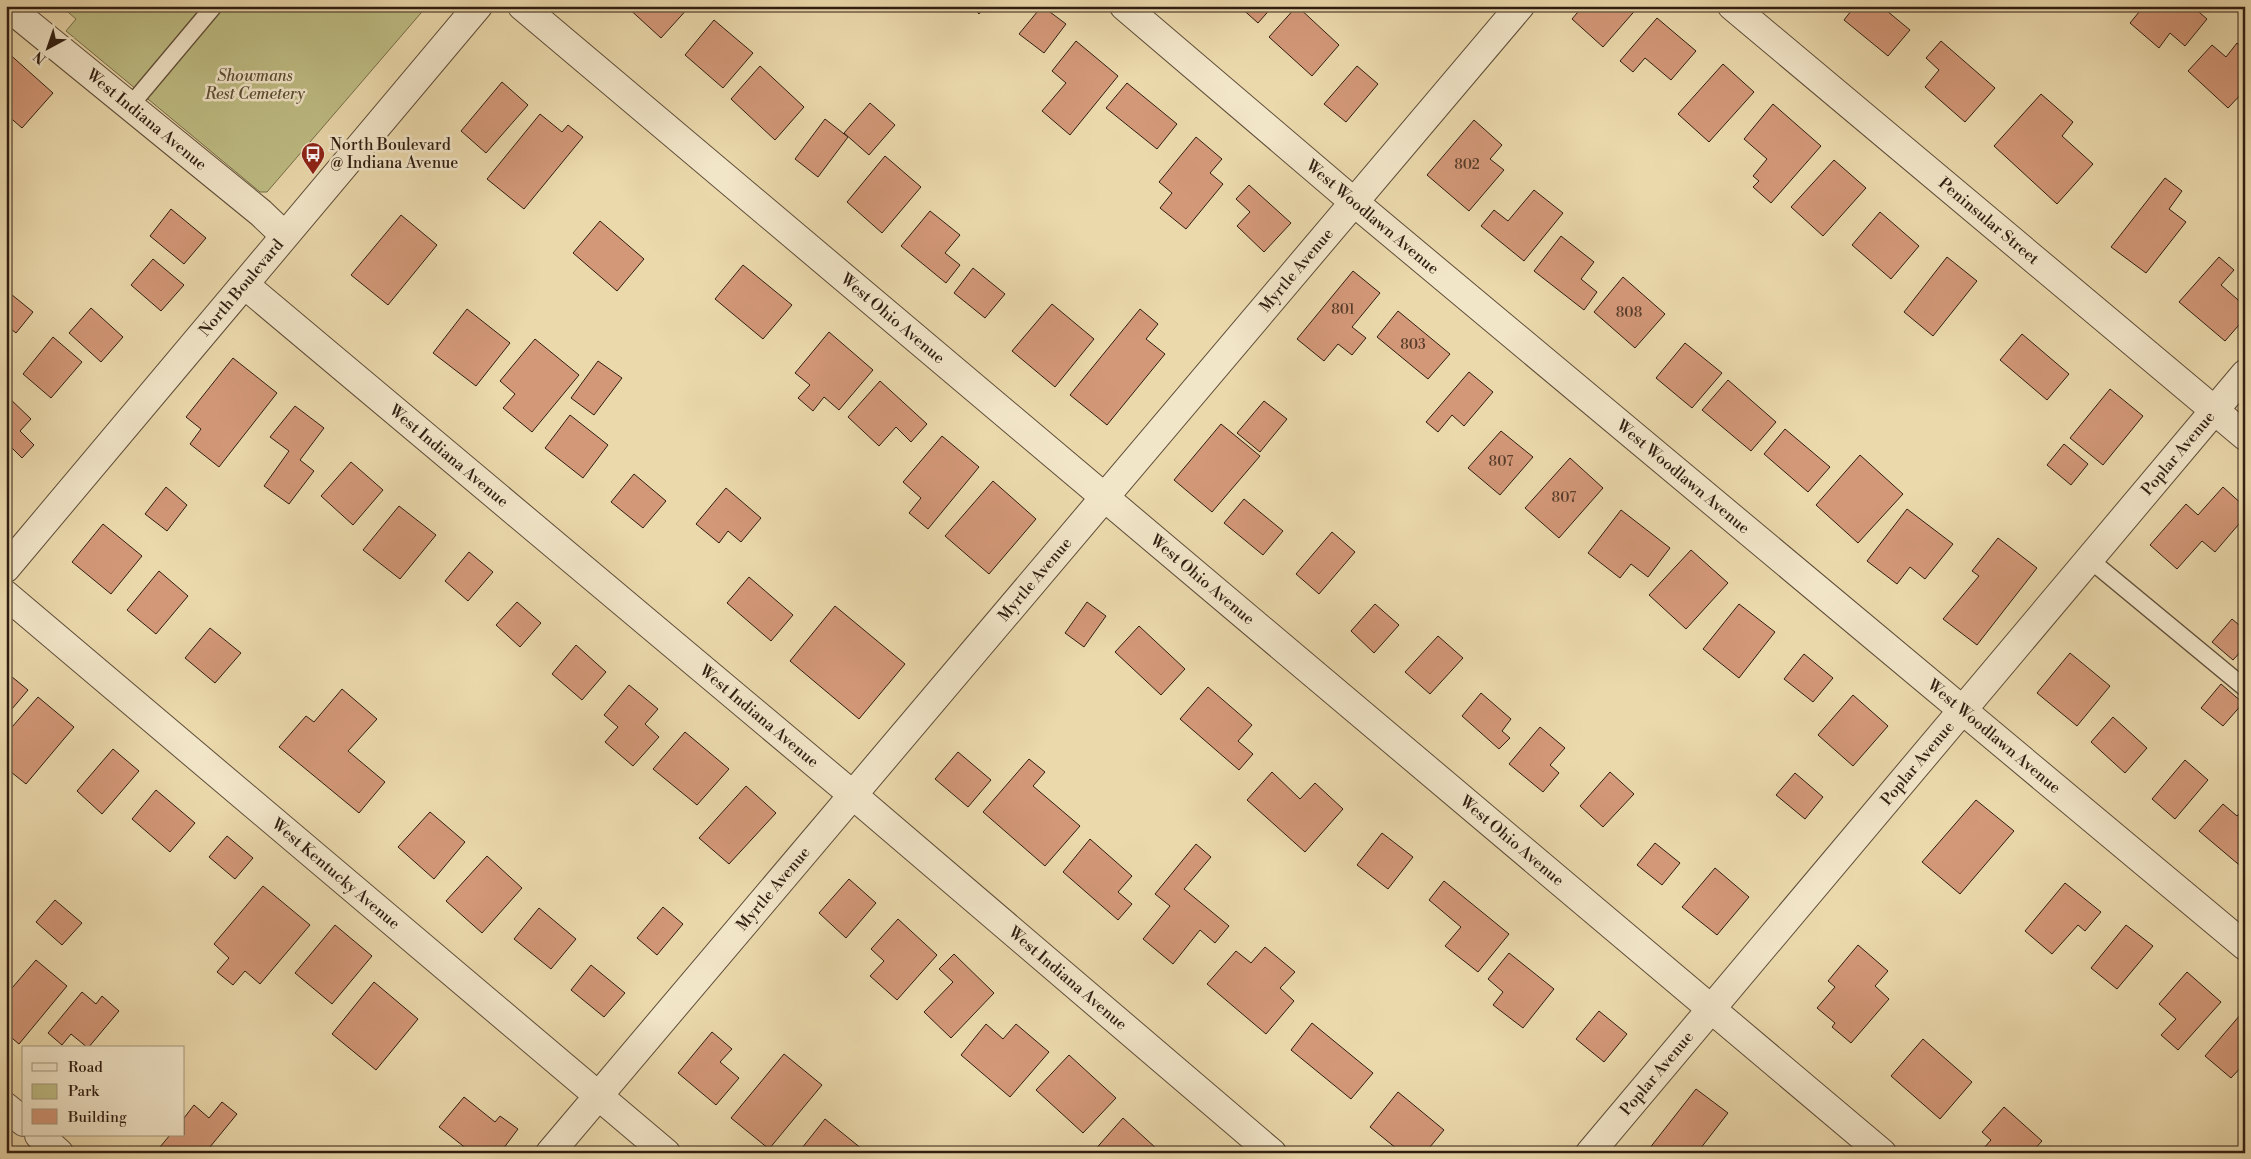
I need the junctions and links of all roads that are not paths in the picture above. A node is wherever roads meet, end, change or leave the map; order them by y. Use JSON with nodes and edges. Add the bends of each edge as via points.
{"nodes":[{"id":1,"x":7,"y":6,"type":"edge"},
{"id":2,"x":214,"y":6,"type":"edge"},
{"id":3,"x":478,"y":6,"type":"edge"},
{"id":4,"x":522,"y":6,"type":"edge"},
{"id":5,"x":1124,"y":6,"type":"edge"},
{"id":6,"x":1520,"y":6,"type":"edge"},
{"id":7,"x":1732,"y":6,"type":"edge"},
{"id":8,"x":130,"y":106,"type":"junction"},
{"id":9,"x":1355,"y":203,"type":"junction"},
{"id":10,"x":284,"y":235,"type":"junction"},
{"id":11,"x":245,"y":285,"type":"junction"},
{"id":12,"x":2245,"y":374,"type":"edge"},
{"id":13,"x":2214,"y":410,"type":"junction"},
{"id":14,"x":2245,"y":436,"type":"edge"},
{"id":15,"x":1106,"y":498,"type":"junction"},
{"id":16,"x":2089,"y":559,"type":"junction"},
{"id":17,"x":6,"y":568,"type":"edge"},
{"id":18,"x":6,"y":595,"type":"edge"},
{"id":19,"x":2245,"y":688,"type":"edge"},
{"id":20,"x":1963,"y":709,"type":"junction"},
{"id":21,"x":854,"y":796,"type":"junction"},
{"id":22,"x":2245,"y":946,"type":"edge"},
{"id":23,"x":1711,"y":1008,"type":"junction"},
{"id":24,"x":598,"y":1096,"type":"junction"},
{"id":25,"x":6,"y":1107,"type":"edge"},
{"id":26,"x":22,"y":1120,"type":"edge"},
{"id":27,"x":40,"y":1136,"type":"edge"},
{"id":28,"x":60,"y":1153,"type":"edge"},
{"id":29,"x":550,"y":1153,"type":"edge"},
{"id":30,"x":666,"y":1153,"type":"edge"},
{"id":31,"x":1272,"y":1153,"type":"edge"},
{"id":32,"x":1590,"y":1153,"type":"edge"},
{"id":33,"x":1882,"y":1153,"type":"edge"}],
"edges":[{"from":1,"to":8,"type":"street","name":"West Indiana Avenue"},
{"from":2,"to":8,"type":"lane"},
{"from":3,"to":10,"type":"street","name":"North Boulevard"},
{"from":4,"to":15,"type":"street","name":"West Ohio Avenue"},
{"from":5,"to":9,"type":"street","name":"West Woodlawn Avenue"},
{"from":6,"to":9,"type":"street","name":"Myrtle Avenue"},
{"from":7,"to":13,"type":"street","name":"Peninsular Street"},
{"from":8,"to":10,"type":"street","name":"West Indiana Avenue"},
{"from":9,"to":15,"type":"street","name":"Myrtle Avenue"},
{"from":9,"to":20,"type":"street","name":"West Woodlawn Avenue"},
{"from":10,"to":11,"type":"street","name":"North Boulevard"},
{"from":11,"to":17,"type":"street","name":"North Boulevard"},
{"from":11,"to":21,"type":"street","name":"West Indiana Avenue"},
{"from":12,"to":13,"type":"street","name":"Poplar Avenue"},
{"from":13,"to":14,"type":"street","name":"Peninsular Street"},
{"from":13,"to":16,"type":"street","name":"Poplar Avenue"},
{"from":15,"to":21,"type":"street","name":"Myrtle Avenue"},
{"from":15,"to":23,"type":"street","name":"West Ohio Avenue"},
{"from":16,"to":19,"type":"lane"},
{"from":16,"to":20,"type":"street","name":"Poplar Avenue"},
{"from":18,"to":24,"type":"street","name":"West Kentucky Avenue"},
{"from":20,"to":22,"type":"street","name":"West Woodlawn Avenue"},
{"from":20,"to":23,"type":"street","name":"Poplar Avenue"},
{"from":21,"to":24,"type":"street","name":"Myrtle Avenue"},
{"from":21,"to":31,"type":"street","name":"West Indiana Avenue"},
{"from":23,"to":32,"type":"street","name":"Poplar Avenue"},
{"from":23,"to":33,"type":"street","name":"West Ohio Avenue"},
{"from":24,"to":29,"type":"street","name":"Myrtle Avenue"},
{"from":24,"to":30,"type":"street","name":"West Kentucky Avenue"},
{"from":25,"to":26,"type":"street"},
{"from":27,"to":28,"type":"street"}]}
